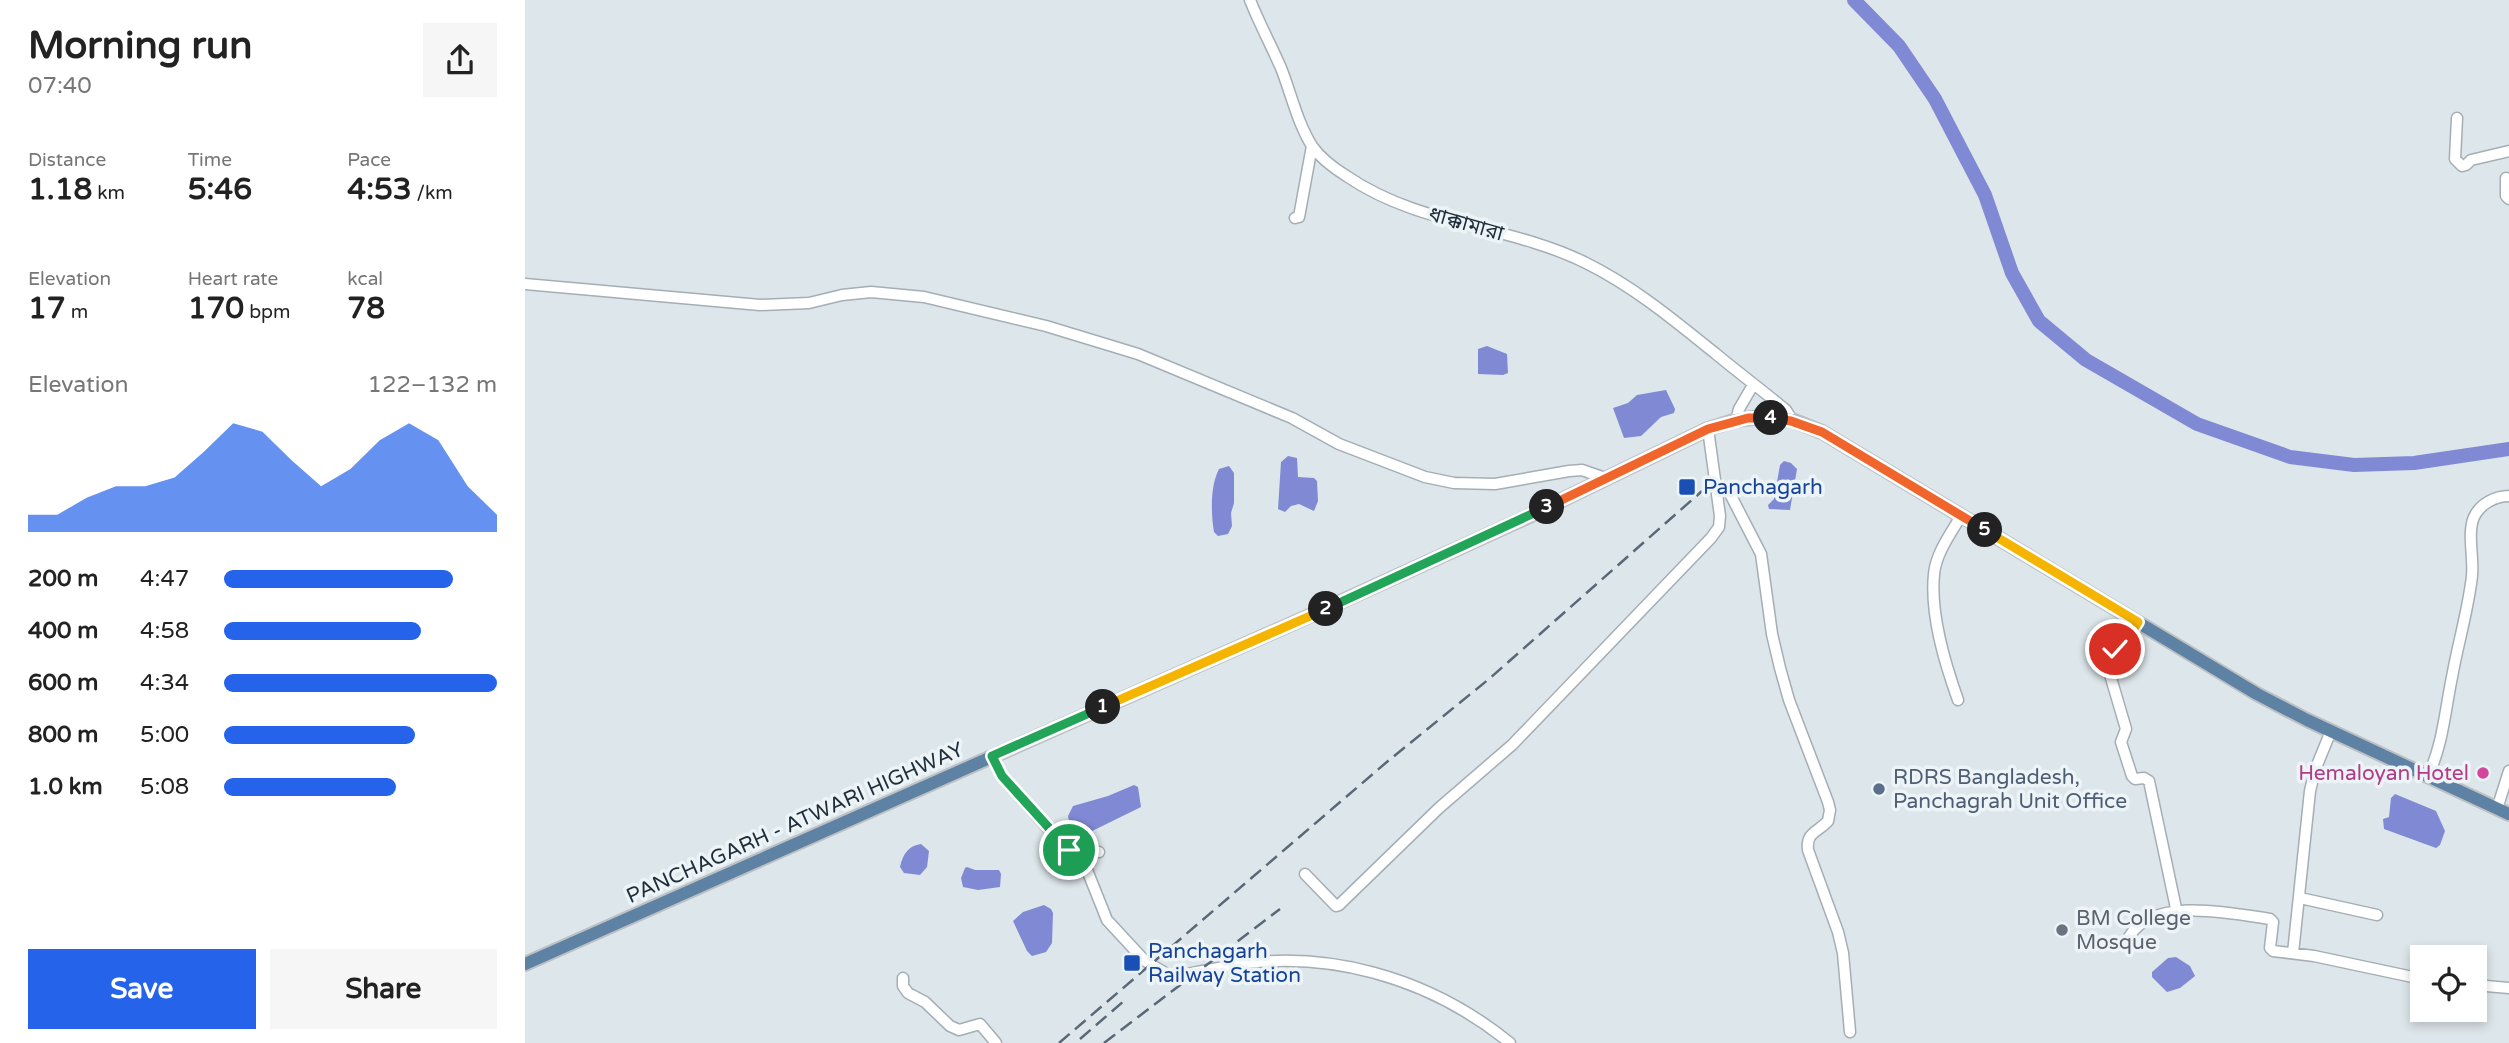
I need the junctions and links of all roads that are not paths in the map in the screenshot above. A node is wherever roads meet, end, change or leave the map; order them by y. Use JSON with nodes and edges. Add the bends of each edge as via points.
{"nodes":[{"id":1,"x":1250,"y":0,"type":"edge"},
{"id":2,"x":2456,"y":118,"type":"dead end"},
{"id":3,"x":1313,"y":146,"type":"junction"},
{"id":4,"x":2509,"y":151,"type":"edge"},
{"id":5,"x":2506,"y":178,"type":"dead end"},
{"id":6,"x":2509,"y":199,"type":"edge"},
{"id":7,"x":1295,"y":218,"type":"dead end"},
{"id":8,"x":525,"y":284,"type":"edge"},
{"id":9,"x":1753,"y":385,"type":"junction"},
{"id":10,"x":1735,"y":420,"type":"junction"},
{"id":11,"x":1791,"y":421,"type":"junction"},
{"id":12,"x":1708,"y":429,"type":"junction"},
{"id":13,"x":1605,"y":478,"type":"junction"},
{"id":14,"x":1716,"y":484,"type":"junction"},
{"id":15,"x":2509,"y":496,"type":"edge"},
{"id":16,"x":1961,"y":516,"type":"junction"},
{"id":17,"x":2138,"y":622,"type":"junction"},
{"id":18,"x":1958,"y":700,"type":"dead end"},
{"id":19,"x":2331,"y":731,"type":"junction"},
{"id":20,"x":992,"y":756,"type":"junction"},
{"id":21,"x":2509,"y":771,"type":"edge"},
{"id":22,"x":2428,"y":776,"type":"junction"},
{"id":23,"x":2503,"y":812,"type":"edge"},
{"id":24,"x":1099,"y":852,"type":"dead end"},
{"id":25,"x":1083,"y":854,"type":"junction"},
{"id":26,"x":1305,"y":874,"type":"dead end"},
{"id":27,"x":2300,"y":898,"type":"junction"},
{"id":28,"x":2177,"y":912,"type":"junction"},
{"id":29,"x":2377,"y":915,"type":"dead end"},
{"id":30,"x":2129,"y":937,"type":"dead end"},
{"id":31,"x":2293,"y":953,"type":"junction"},
{"id":32,"x":525,"y":964,"type":"edge"},
{"id":33,"x":2410,"y":977,"type":"edge"},
{"id":34,"x":903,"y":978,"type":"dead end"},
{"id":35,"x":2487,"y":986,"type":"edge"},
{"id":36,"x":2509,"y":988,"type":"edge"},
{"id":37,"x":1850,"y":1032,"type":"dead end"},
{"id":38,"x":996,"y":1043,"type":"edge"},
{"id":39,"x":1510,"y":1043,"type":"edge"}],
"edges":[{"from":1,"to":3,"type":"street","name":"ধাক্কামারা"},
{"from":2,"to":4,"type":"street","via":[[2455,159],[2462,166]]},
{"from":3,"to":7,"type":"street","via":[[1299,217]]},
{"from":3,"to":9,"type":"street","name":"ধাক্কামারা","via":[[1339,172],[1391,201],[1542,245],[1587,263],[1638,294]]},
{"from":5,"to":6,"type":"street"},
{"from":8,"to":13,"type":"street","via":[[760,305],[809,303],[871,292],[924,297],[1129,351],[1425,477],[1481,485],[1582,470]]},
{"from":9,"to":10,"type":"street"},
{"from":9,"to":11,"type":"street","name":"ধাক্কামারা","via":[[1786,410]]},
{"from":10,"to":11,"type":"main road","name":"PANCHAGARH - ATWARI HIGHWAY"},
{"from":10,"to":12,"type":"main road","name":"PANCHAGARH - ATWARI HIGHWAY"},
{"from":11,"to":16,"type":"main road","name":"PANCHAGARH - ATWARI HIGHWAY","via":[[1825,434]]},
{"from":12,"to":13,"type":"main road","name":"PANCHAGARH - ATWARI HIGHWAY"},
{"from":12,"to":14,"type":"street"},
{"from":13,"to":20,"type":"main road","name":"PANCHAGARH - ATWARI HIGHWAY","via":[[1316,613]]},
{"from":14,"to":26,"type":"street","via":[[1720,522],[1711,538],[1512,745],[1339,905]]},
{"from":14,"to":37,"type":"street","via":[[1727,490],[1761,554],[1783,678],[1830,810],[1828,821],[1807,844],[1843,953]]},
{"from":15,"to":22,"type":"street","via":[[2486,503],[2473,519],[2465,622],[2438,752]]},
{"from":16,"to":17,"type":"main road","name":"PANCHAGARH - ATWARI HIGHWAY"},
{"from":16,"to":18,"type":"street","via":[[1938,561],[1932,596]]},
{"from":17,"to":19,"type":"main road","name":"PANCHAGARH - ATWARI HIGHWAY","via":[[2257,694]]},
{"from":17,"to":28,"type":"street","via":[[2106,661],[2126,729],[2121,742],[2132,776],[2149,781]]},
{"from":19,"to":22,"type":"main road","name":"PANCHAGARH - ATWARI HIGHWAY"},
{"from":19,"to":27,"type":"street","via":[[2312,780]]},
{"from":20,"to":25,"type":"street","via":[[1002,776],[1059,841]]},
{"from":20,"to":32,"type":"main road","name":"PANCHAGARH - ATWARI HIGHWAY"},
{"from":21,"to":23,"type":"street"},
{"from":22,"to":23,"type":"main road","name":"PANCHAGARH - ATWARI HIGHWAY"},
{"from":24,"to":25,"type":"street"},
{"from":25,"to":39,"type":"street","via":[[1107,920],[1145,961],[1174,978],[1250,963],[1295,960],[1334,964],[1422,989]]},
{"from":27,"to":29,"type":"street"},
{"from":27,"to":31,"type":"street"},
{"from":28,"to":30,"type":"street","via":[[2147,918]]},
{"from":28,"to":31,"type":"street","via":[[2270,919],[2270,948]]},
{"from":31,"to":33,"type":"street"},
{"from":34,"to":38,"type":"street","via":[[908,993],[950,1026],[960,1030],[981,1024]]},
{"from":35,"to":36,"type":"street"}]}
